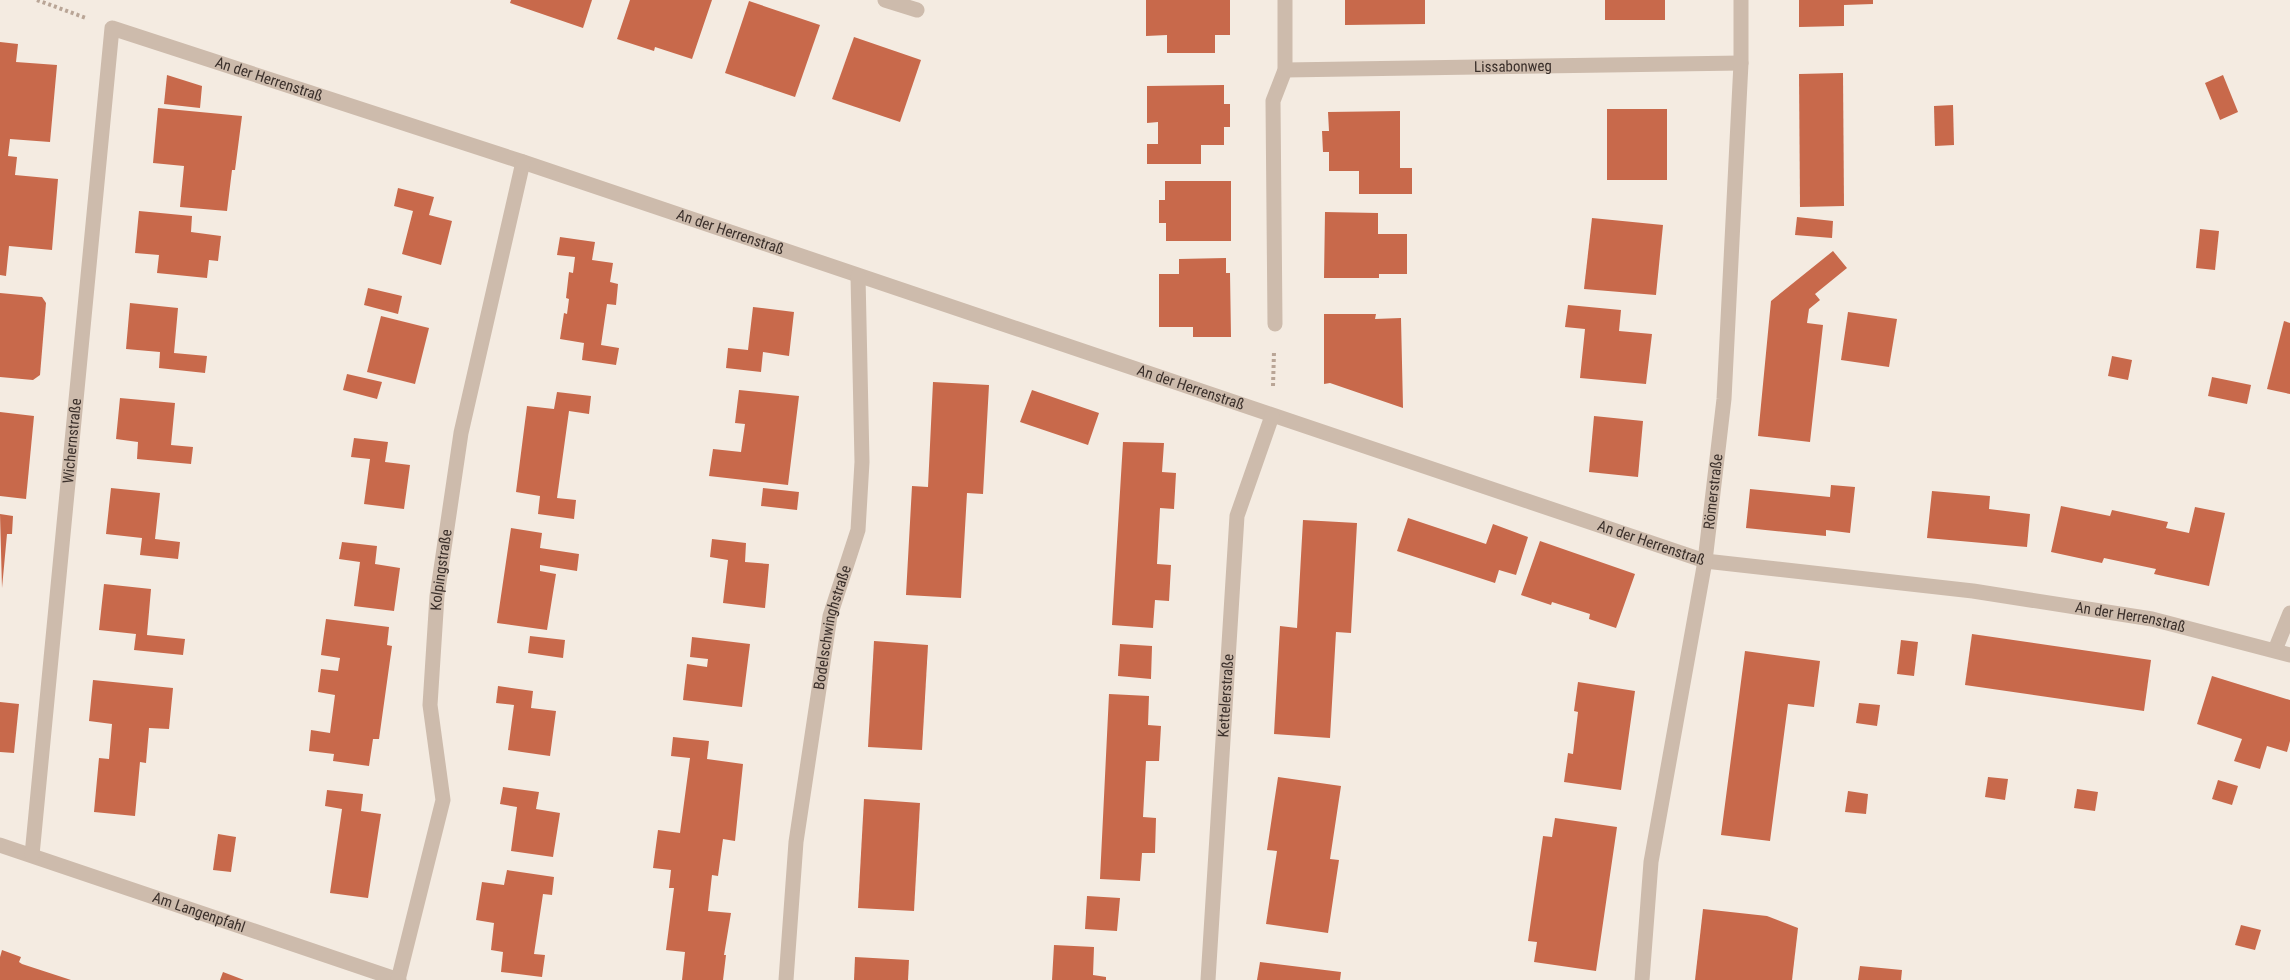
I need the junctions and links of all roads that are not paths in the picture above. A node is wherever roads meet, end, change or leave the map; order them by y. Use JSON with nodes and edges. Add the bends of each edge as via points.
{"nodes":[{"id":1,"x":885,"y":0,"type":"edge"},
{"id":2,"x":1285,"y":0,"type":"edge"},
{"id":3,"x":1741,"y":0,"type":"edge"},
{"id":4,"x":917,"y":10,"type":"dead end"},
{"id":5,"x":112,"y":28,"type":"joint"},
{"id":6,"x":1741,"y":63,"type":"junction"},
{"id":7,"x":1285,"y":70,"type":"junction"},
{"id":8,"x":523,"y":162,"type":"junction"},
{"id":9,"x":858,"y":276,"type":"junction"},
{"id":10,"x":1275,"y":324,"type":"road end"},
{"id":11,"x":1272,"y":416,"type":"junction"},
{"id":12,"x":1705,"y":561,"type":"junction"},
{"id":13,"x":2290,"y":613,"type":"edge"},
{"id":14,"x":2275,"y":650,"type":"junction"},
{"id":15,"x":2290,"y":655,"type":"edge"},
{"id":16,"x":0,"y":845,"type":"edge"},
{"id":17,"x":32,"y":855,"type":"junction"},
{"id":18,"x":399,"y":980,"type":"edge"},
{"id":19,"x":786,"y":980,"type":"edge"},
{"id":20,"x":1208,"y":980,"type":"edge"},
{"id":21,"x":1642,"y":980,"type":"edge"}],
"edges":[{"from":1,"to":4,"type":"street"},
{"from":2,"to":7,"type":"street"},
{"from":3,"to":6,"type":"street","name":"Römerstraße"},
{"from":5,"to":8,"type":"street","name":"An der Herrenstraß"},
{"from":5,"to":17,"type":"street","name":"Wichernstraße"},
{"from":6,"to":7,"type":"street","name":"Lissabonweg"},
{"from":6,"to":12,"type":"street","name":"Römerstraße","via":[[1724,399]]},
{"from":7,"to":10,"type":"street","via":[[1273,101]]},
{"from":8,"to":9,"type":"street","name":"An der Herrenstraß"},
{"from":8,"to":18,"type":"street","name":"Kolpingstraße","via":[[461,433],[438,596],[430,705],[443,800]]},
{"from":9,"to":11,"type":"street","name":"An der Herrenstraß"},
{"from":9,"to":19,"type":"street","name":"Bodelschwinghstraße","via":[[862,462],[858,530],[830,616],[796,842]]},
{"from":11,"to":12,"type":"street","name":"An der Herrenstraß"},
{"from":11,"to":20,"type":"street","name":"Kettelerstraße","via":[[1237,516]]},
{"from":12,"to":14,"type":"street","name":"An der Herrenstraß","via":[[1973,591],[2141,617]]},
{"from":12,"to":21,"type":"street","name":"Römerstraße","via":[[1651,862]]},
{"from":13,"to":14,"type":"street"},
{"from":14,"to":15,"type":"street","name":"An der Herrenstraß"},
{"from":16,"to":17,"type":"street","name":"Am Langenpfahl"},
{"from":17,"to":18,"type":"street","name":"Am Langenpfahl"}]}
